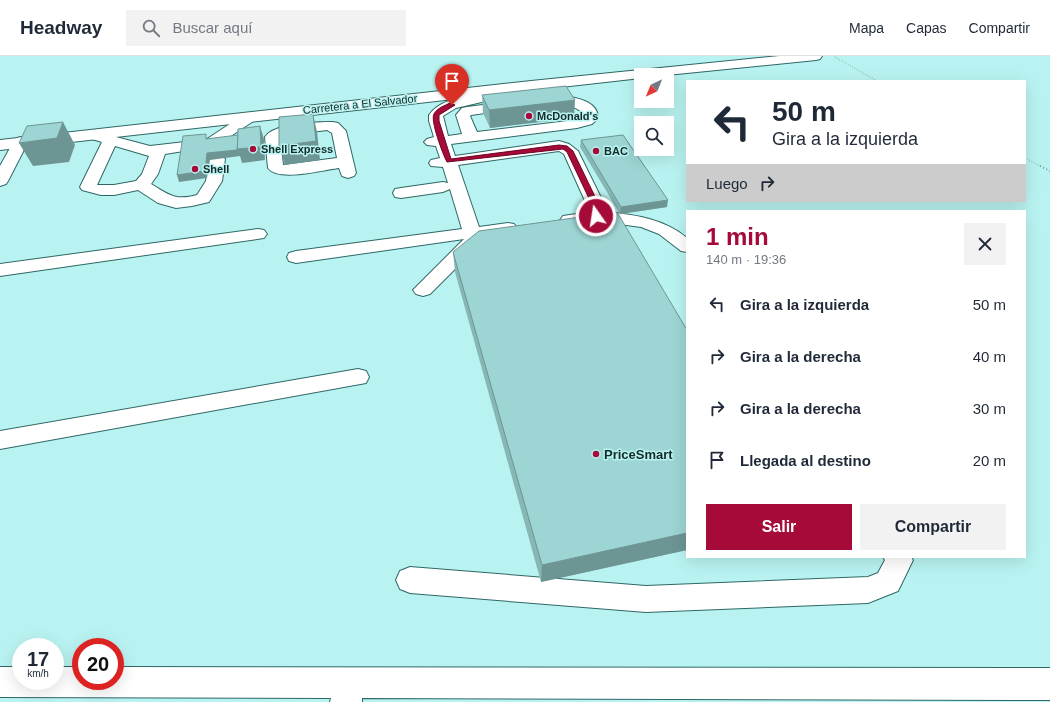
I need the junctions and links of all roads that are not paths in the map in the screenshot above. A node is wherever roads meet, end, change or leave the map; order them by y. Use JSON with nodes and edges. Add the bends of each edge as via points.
{"nodes":[{"id":1,"x":686,"y":56,"type":"edge"},
{"id":2,"x":816,"y":56,"type":"edge"},
{"id":3,"x":749,"y":59,"type":"edge"},
{"id":4,"x":531,"y":85,"type":"junction"},
{"id":5,"x":250,"y":117,"type":"junction"},
{"id":6,"x":518,"y":131,"type":"junction"},
{"id":7,"x":0,"y":132,"type":"edge"},
{"id":8,"x":90,"y":135,"type":"junction"},
{"id":9,"x":434,"y":136,"type":"junction"},
{"id":10,"x":471,"y":137,"type":"junction"},
{"id":11,"x":110,"y":140,"type":"junction"},
{"id":12,"x":20,"y":142,"type":"junction"},
{"id":13,"x":0,"y":144,"type":"edge"},
{"id":14,"x":185,"y":147,"type":"edge"},
{"id":15,"x":158,"y":150,"type":"junction"},
{"id":16,"x":527,"y":151,"type":"junction"},
{"id":17,"x":443,"y":162,"type":"junction"},
{"id":18,"x":345,"y":163,"type":"joint"},
{"id":19,"x":0,"y":181,"type":"edge"},
{"id":20,"x":141,"y":185,"type":"junction"},
{"id":21,"x":443,"y":187,"type":"junction"},
{"id":22,"x":401,"y":193,"type":"dead end"},
{"id":23,"x":596,"y":216,"type":"junction"},
{"id":24,"x":551,"y":223,"type":"edge"},
{"id":25,"x":521,"y":227,"type":"edge"},
{"id":26,"x":470,"y":233,"type":"junction"},
{"id":27,"x":258,"y":234,"type":"dead end"},
{"id":28,"x":686,"y":245,"type":"edge"},
{"id":29,"x":296,"y":256,"type":"dead end"},
{"id":30,"x":0,"y":270,"type":"edge"},
{"id":31,"x":423,"y":290,"type":"dead end"},
{"id":32,"x":358,"y":377,"type":"dead end"},
{"id":33,"x":0,"y":440,"type":"edge"},
{"id":34,"x":898,"y":558,"type":"edge"},
{"id":35,"x":410,"y":580,"type":"dead end"},
{"id":36,"x":0,"y":682,"type":"edge"},
{"id":37,"x":1036,"y":690,"type":"edge"},
{"id":38,"x":348,"y":692,"type":"edge"}],
"edges":[{"from":1,"to":7,"type":"main road","name":"Carretera a El Salvador"},
{"from":2,"to":3,"type":"main road","name":"Carretera a El Salvador"},
{"from":3,"to":4,"type":"main road","name":"Carretera a El Salvador"},
{"from":4,"to":5,"type":"main road","name":"Carretera a El Salvador"},
{"from":4,"to":9,"type":"main road","via":[[506,94],[442,109],[436,115]]},
{"from":5,"to":8,"type":"main road","name":"Carretera a El Salvador"},
{"from":5,"to":20,"type":"main road","via":[[216,146],[214,181],[203,198],[186,204],[170,202]]},
{"from":6,"to":10,"type":"main road"},
{"from":6,"to":10,"type":"main road","via":[[577,124],[591,118],[591,113],[578,102],[564,99],[467,111],[463,115]]},
{"from":6,"to":16,"type":"main road"},
{"from":8,"to":11,"type":"main road"},
{"from":8,"to":12,"type":"main road","name":"Carretera a El Salvador"},
{"from":9,"to":10,"type":"main road"},
{"from":9,"to":17,"type":"main road"},
{"from":11,"to":15,"type":"main road","via":[[149,151]]},
{"from":11,"to":20,"type":"main road","via":[[88,187],[98,191]]},
{"from":12,"to":13,"type":"main road","name":"Carretera a El Salvador"},
{"from":12,"to":19,"type":"main road"},
{"from":14,"to":15,"type":"main road"},
{"from":15,"to":20,"type":"main road","via":[[155,163]]},
{"from":16,"to":17,"type":"main road"},
{"from":16,"to":23,"type":"main road","via":[[559,146],[568,149],[598,209]]},
{"from":17,"to":21,"type":"main road"},
{"from":17,"to":26,"type":"main road"},
{"from":18,"to":18,"type":"main road","via":[[339,131],[333,126],[283,132],[272,137],[276,168],[279,170]]},
{"from":21,"to":22,"type":"main road"},
{"from":21,"to":26,"type":"main road"},
{"from":23,"to":24,"type":"main road"},
{"from":23,"to":28,"type":"main road","via":[[648,222],[674,235]]},
{"from":25,"to":26,"type":"main road"},
{"from":26,"to":29,"type":"main road"},
{"from":26,"to":31,"type":"main road"},
{"from":27,"to":30,"type":"main road"},
{"from":32,"to":33,"type":"main road"},
{"from":34,"to":35,"type":"main road","via":[[888,582],[860,591],[646,599]]},
{"from":36,"to":38,"type":"main road"},
{"from":37,"to":38,"type":"main road"}]}
